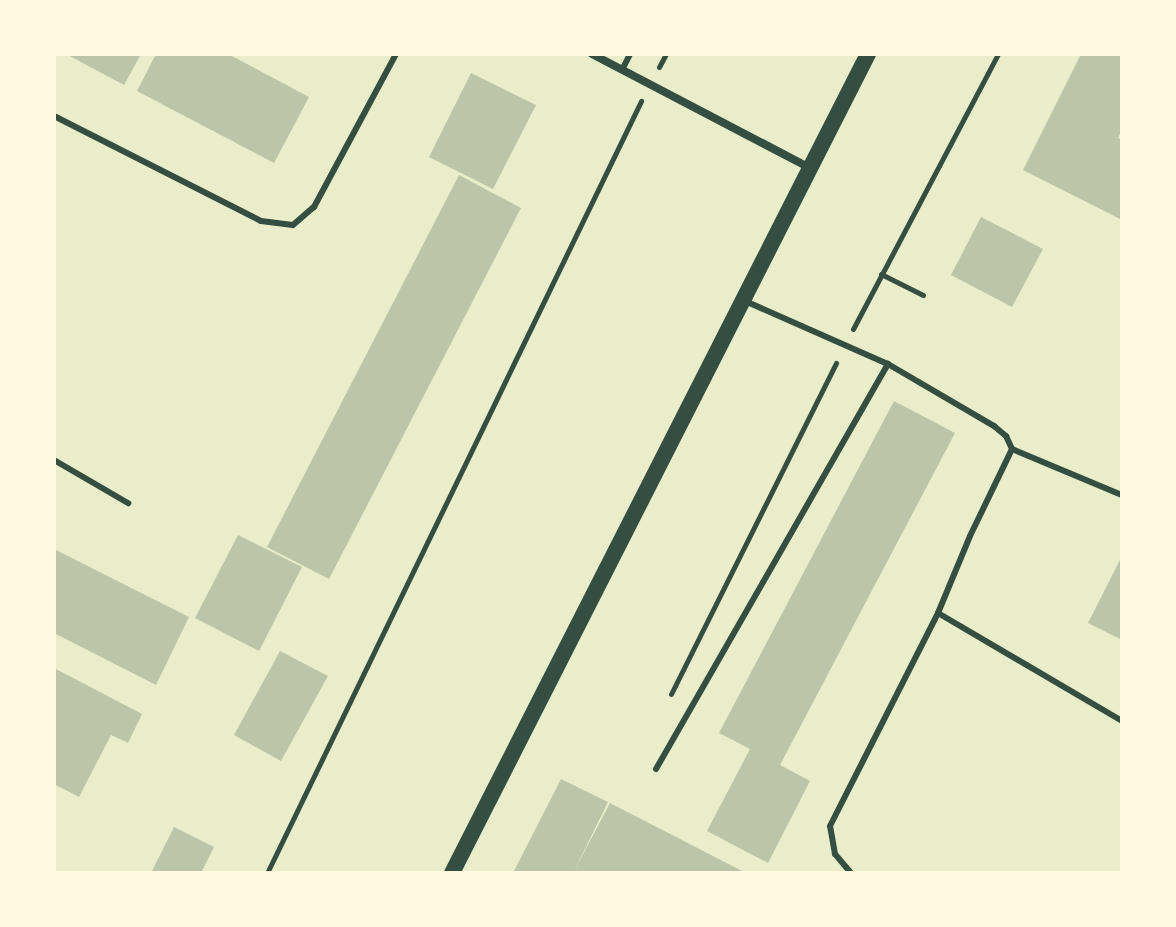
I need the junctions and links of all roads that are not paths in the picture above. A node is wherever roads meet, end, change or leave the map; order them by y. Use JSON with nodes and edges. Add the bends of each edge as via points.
{"nodes":[{"id":1,"x":396,"y":54,"type":"edge"},
{"id":2,"x":592,"y":54,"type":"edge"},
{"id":3,"x":630,"y":54,"type":"edge"},
{"id":4,"x":868,"y":54,"type":"edge"},
{"id":5,"x":622,"y":70,"type":"junction"},
{"id":6,"x":54,"y":116,"type":"edge"},
{"id":7,"x":810,"y":168,"type":"junction"},
{"id":8,"x":744,"y":301,"type":"junction"},
{"id":9,"x":888,"y":364,"type":"junction"},
{"id":10,"x":1012,"y":449,"type":"junction"},
{"id":11,"x":54,"y":460,"type":"edge"},
{"id":12,"x":1122,"y":495,"type":"edge"},
{"id":13,"x":128,"y":503,"type":"dead end"},
{"id":14,"x":938,"y":613,"type":"junction"},
{"id":15,"x":1122,"y":721,"type":"edge"},
{"id":16,"x":656,"y":769,"type":"dead end"},
{"id":17,"x":452,"y":873,"type":"edge"},
{"id":18,"x":851,"y":873,"type":"edge"}],
"edges":[{"from":1,"to":6,"type":"lane","via":[[314,207],[293,225],[261,221]]},
{"from":2,"to":5,"type":"street"},
{"from":3,"to":5,"type":"lane"},
{"from":4,"to":7,"type":"main road"},
{"from":5,"to":7,"type":"street"},
{"from":7,"to":8,"type":"main road"},
{"from":8,"to":9,"type":"lane"},
{"from":8,"to":17,"type":"main road"},
{"from":9,"to":10,"type":"lane","via":[[994,426]]},
{"from":9,"to":16,"type":"lane"},
{"from":10,"to":12,"type":"lane"},
{"from":10,"to":14,"type":"lane"},
{"from":11,"to":13,"type":"lane"},
{"from":14,"to":15,"type":"lane"},
{"from":14,"to":18,"type":"lane","via":[[830,826],[835,854]]}]}
